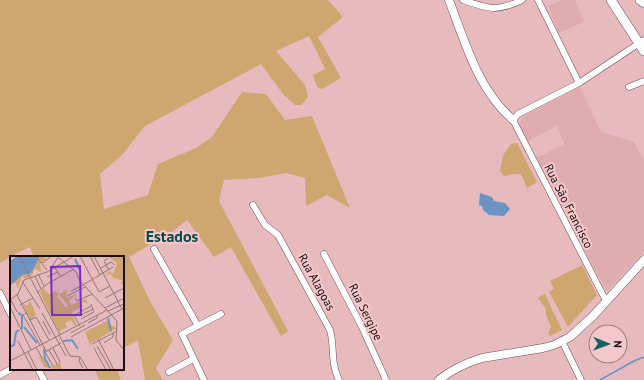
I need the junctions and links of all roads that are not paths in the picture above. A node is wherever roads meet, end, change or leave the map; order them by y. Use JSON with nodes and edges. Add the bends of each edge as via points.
{"nodes":[{"id":1,"x":449,"y":0,"type":"edge"},
{"id":2,"x":463,"y":0,"type":"edge"},
{"id":3,"x":522,"y":0,"type":"edge"},
{"id":4,"x":538,"y":0,"type":"edge"},
{"id":5,"x":612,"y":0,"type":"edge"},
{"id":6,"x":640,"y":0,"type":"edge"},
{"id":7,"x":644,"y":3,"type":"edge"},
{"id":8,"x":643,"y":45,"type":"edge"},
{"id":9,"x":644,"y":81,"type":"edge"},
{"id":10,"x":579,"y":83,"type":"junction"},
{"id":11,"x":629,"y":87,"type":"dead end"},
{"id":12,"x":513,"y":120,"type":"junction"},
{"id":13,"x":253,"y":205,"type":"dead end"},
{"id":14,"x":154,"y":249,"type":"dead end"},
{"id":15,"x":324,"y":254,"type":"dead end"},
{"id":16,"x":644,"y":260,"type":"edge"},
{"id":17,"x":0,"y":293,"type":"edge"},
{"id":18,"x":606,"y":301,"type":"junction"},
{"id":19,"x":8,"y":302,"type":"edge"},
{"id":20,"x":221,"y":314,"type":"dead end"},
{"id":21,"x":198,"y":326,"type":"junction"},
{"id":22,"x":562,"y":342,"type":"junction"},
{"id":23,"x":193,"y":359,"type":"junction"},
{"id":24,"x":10,"y":369,"type":"edge"},
{"id":25,"x":39,"y":370,"type":"edge"},
{"id":26,"x":169,"y":372,"type":"dead end"},
{"id":27,"x":0,"y":375,"type":"edge"},
{"id":28,"x":44,"y":380,"type":"edge"},
{"id":29,"x":204,"y":380,"type":"edge"},
{"id":30,"x":339,"y":380,"type":"edge"},
{"id":31,"x":386,"y":380,"type":"edge"},
{"id":32,"x":439,"y":380,"type":"edge"},
{"id":33,"x":581,"y":380,"type":"edge"}],
"edges":[{"from":1,"to":12,"type":"main road","via":[[480,77],[502,111]]},
{"from":2,"to":3,"type":"street","via":[[479,6],[505,8]]},
{"from":4,"to":10,"type":"street"},
{"from":5,"to":8,"type":"main road"},
{"from":6,"to":7,"type":"main road"},
{"from":8,"to":10,"type":"street"},
{"from":9,"to":11,"type":"street"},
{"from":10,"to":12,"type":"street","via":[[518,114]]},
{"from":12,"to":18,"type":"street","name":"Rua São Francisco"},
{"from":13,"to":30,"type":"street","name":"Rua Alagoas","via":[[265,225],[278,235],[328,325],[333,364]]},
{"from":14,"to":21,"type":"street"},
{"from":15,"to":31,"type":"street","name":"Rua Sergipe"},
{"from":16,"to":18,"type":"main road"},
{"from":17,"to":19,"type":"street"},
{"from":18,"to":22,"type":"main road","via":[[575,333]]},
{"from":20,"to":21,"type":"street"},
{"from":21,"to":23,"type":"street","via":[[182,334]]},
{"from":22,"to":32,"type":"main road","via":[[538,350],[472,361]]},
{"from":22,"to":33,"type":"street"},
{"from":23,"to":26,"type":"street"},
{"from":23,"to":29,"type":"street"},
{"from":24,"to":27,"type":"street"},
{"from":25,"to":28,"type":"street"}]}
